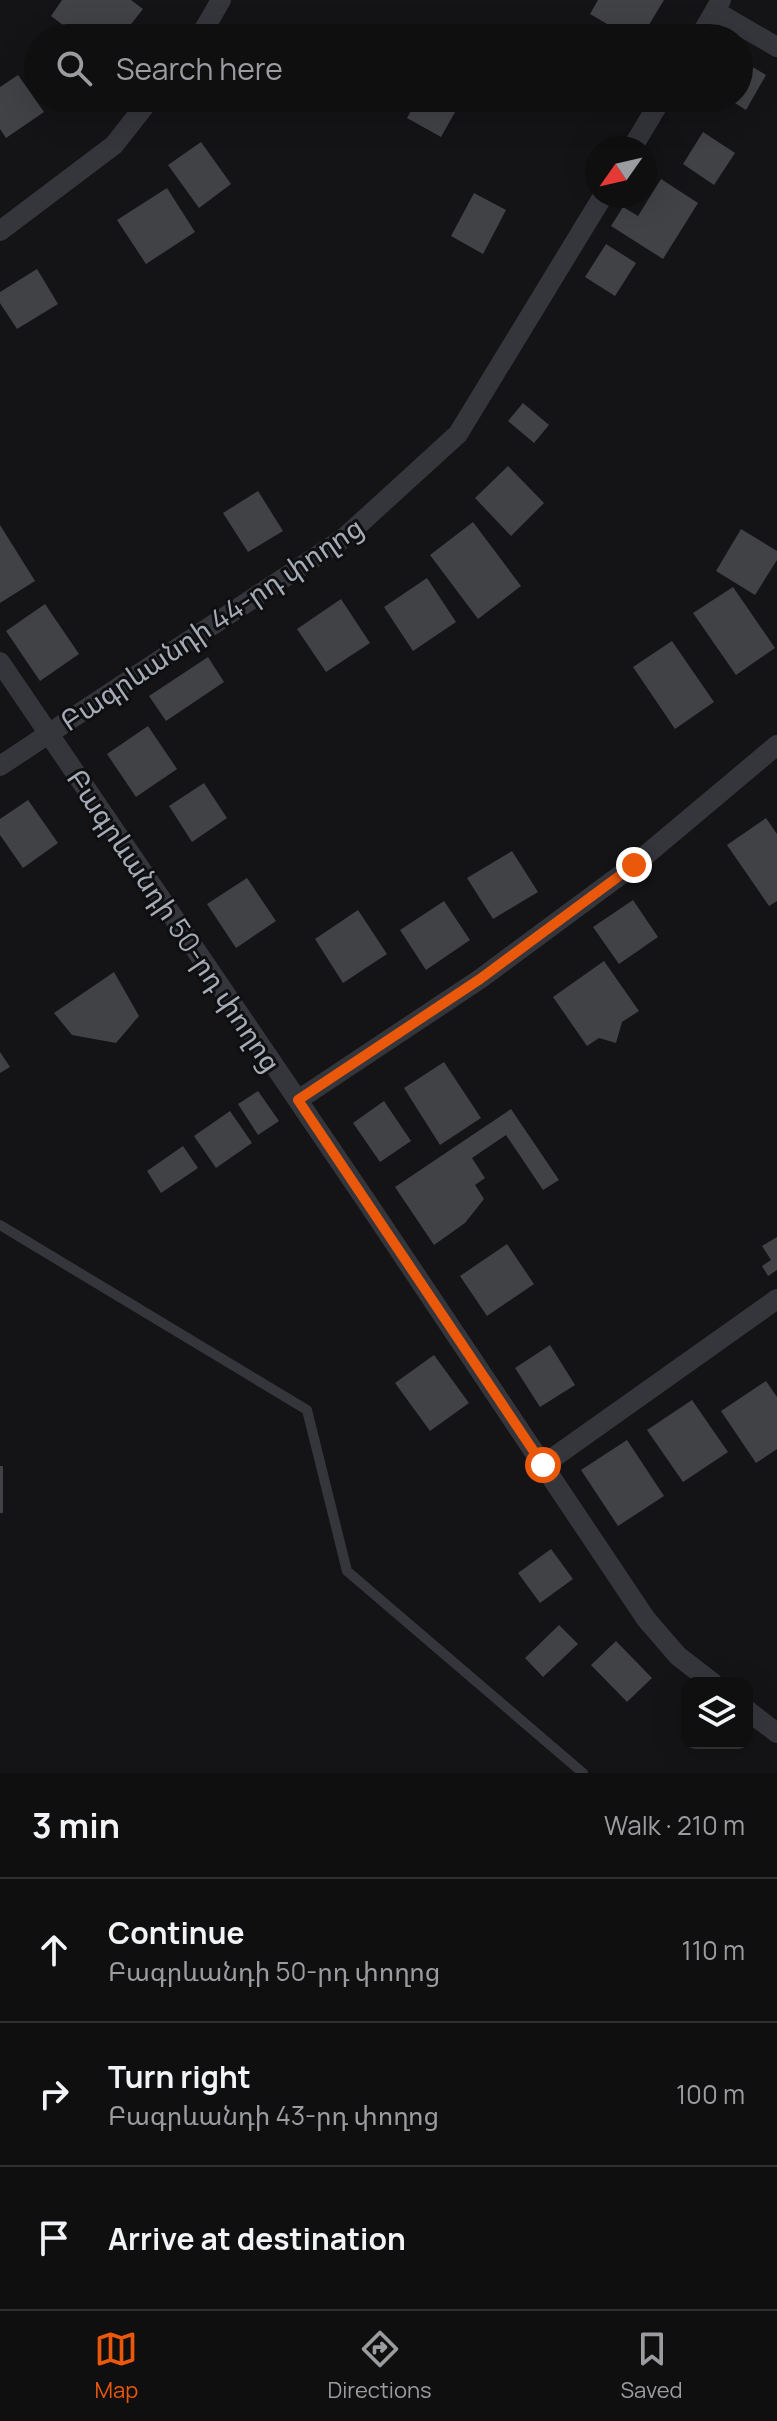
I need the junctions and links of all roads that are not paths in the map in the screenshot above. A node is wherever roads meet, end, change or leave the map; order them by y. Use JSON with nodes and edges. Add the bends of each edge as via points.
{"nodes":[{"id":1,"x":221,"y":0,"type":"edge"},
{"id":2,"x":718,"y":5,"type":"edge"},
{"id":3,"x":207,"y":24,"type":"edge"},
{"id":4,"x":707,"y":24,"type":"edge"},
{"id":5,"x":745,"y":24,"type":"edge"},
{"id":6,"x":753,"y":30,"type":"edge"},
{"id":7,"x":777,"y":47,"type":"edge"},
{"id":8,"x":140,"y":112,"type":"edge"},
{"id":9,"x":654,"y":112,"type":"edge"},
{"id":10,"x":639,"y":136,"type":"edge"},
{"id":11,"x":596,"y":208,"type":"edge"},
{"id":12,"x":0,"y":231,"type":"edge"},
{"id":13,"x":0,"y":662,"type":"edge"},
{"id":14,"x":49,"y":734,"type":"junction"},
{"id":15,"x":777,"y":745,"type":"edge"},
{"id":16,"x":0,"y":766,"type":"edge"},
{"id":17,"x":298,"y":1100,"type":"junction"},
{"id":18,"x":0,"y":1225,"type":"edge"},
{"id":19,"x":777,"y":1299,"type":"edge"},
{"id":20,"x":543,"y":1465,"type":"junction"},
{"id":21,"x":705,"y":1677,"type":"edge"},
{"id":22,"x":753,"y":1715,"type":"edge"},
{"id":23,"x":777,"y":1733,"type":"edge"},
{"id":24,"x":583,"y":1773,"type":"edge"}],
"edges":[{"from":1,"to":3,"type":"street"},
{"from":2,"to":4,"type":"street"},
{"from":2,"to":5,"type":"street"},
{"from":6,"to":7,"type":"street"},
{"from":8,"to":12,"type":"street","via":[[114,145]]},
{"from":9,"to":10,"type":"street"},
{"from":11,"to":14,"type":"street","name":"Բագրևանդի 44-րդ փողոց","via":[[458,434],[344,538]]},
{"from":13,"to":14,"type":"street","name":"Բագրևանդի 50-րդ փողոց"},
{"from":14,"to":16,"type":"street","name":"Բագրևանդի 44-րդ փողոց"},
{"from":14,"to":17,"type":"street","name":"Բագրևանդի 50-րդ փողոց"},
{"from":15,"to":17,"type":"street","via":[[621,875],[480,979]]},
{"from":17,"to":20,"type":"street","name":"Բագրևանդի 50-րդ փողոց"},
{"from":18,"to":24,"type":"lane","via":[[307,1410],[347,1571]]},
{"from":19,"to":20,"type":"street"},
{"from":20,"to":21,"type":"street","name":"Բագրևանդի 50-րդ փողոց","via":[[646,1619],[678,1656]]},
{"from":22,"to":23,"type":"street"}]}
